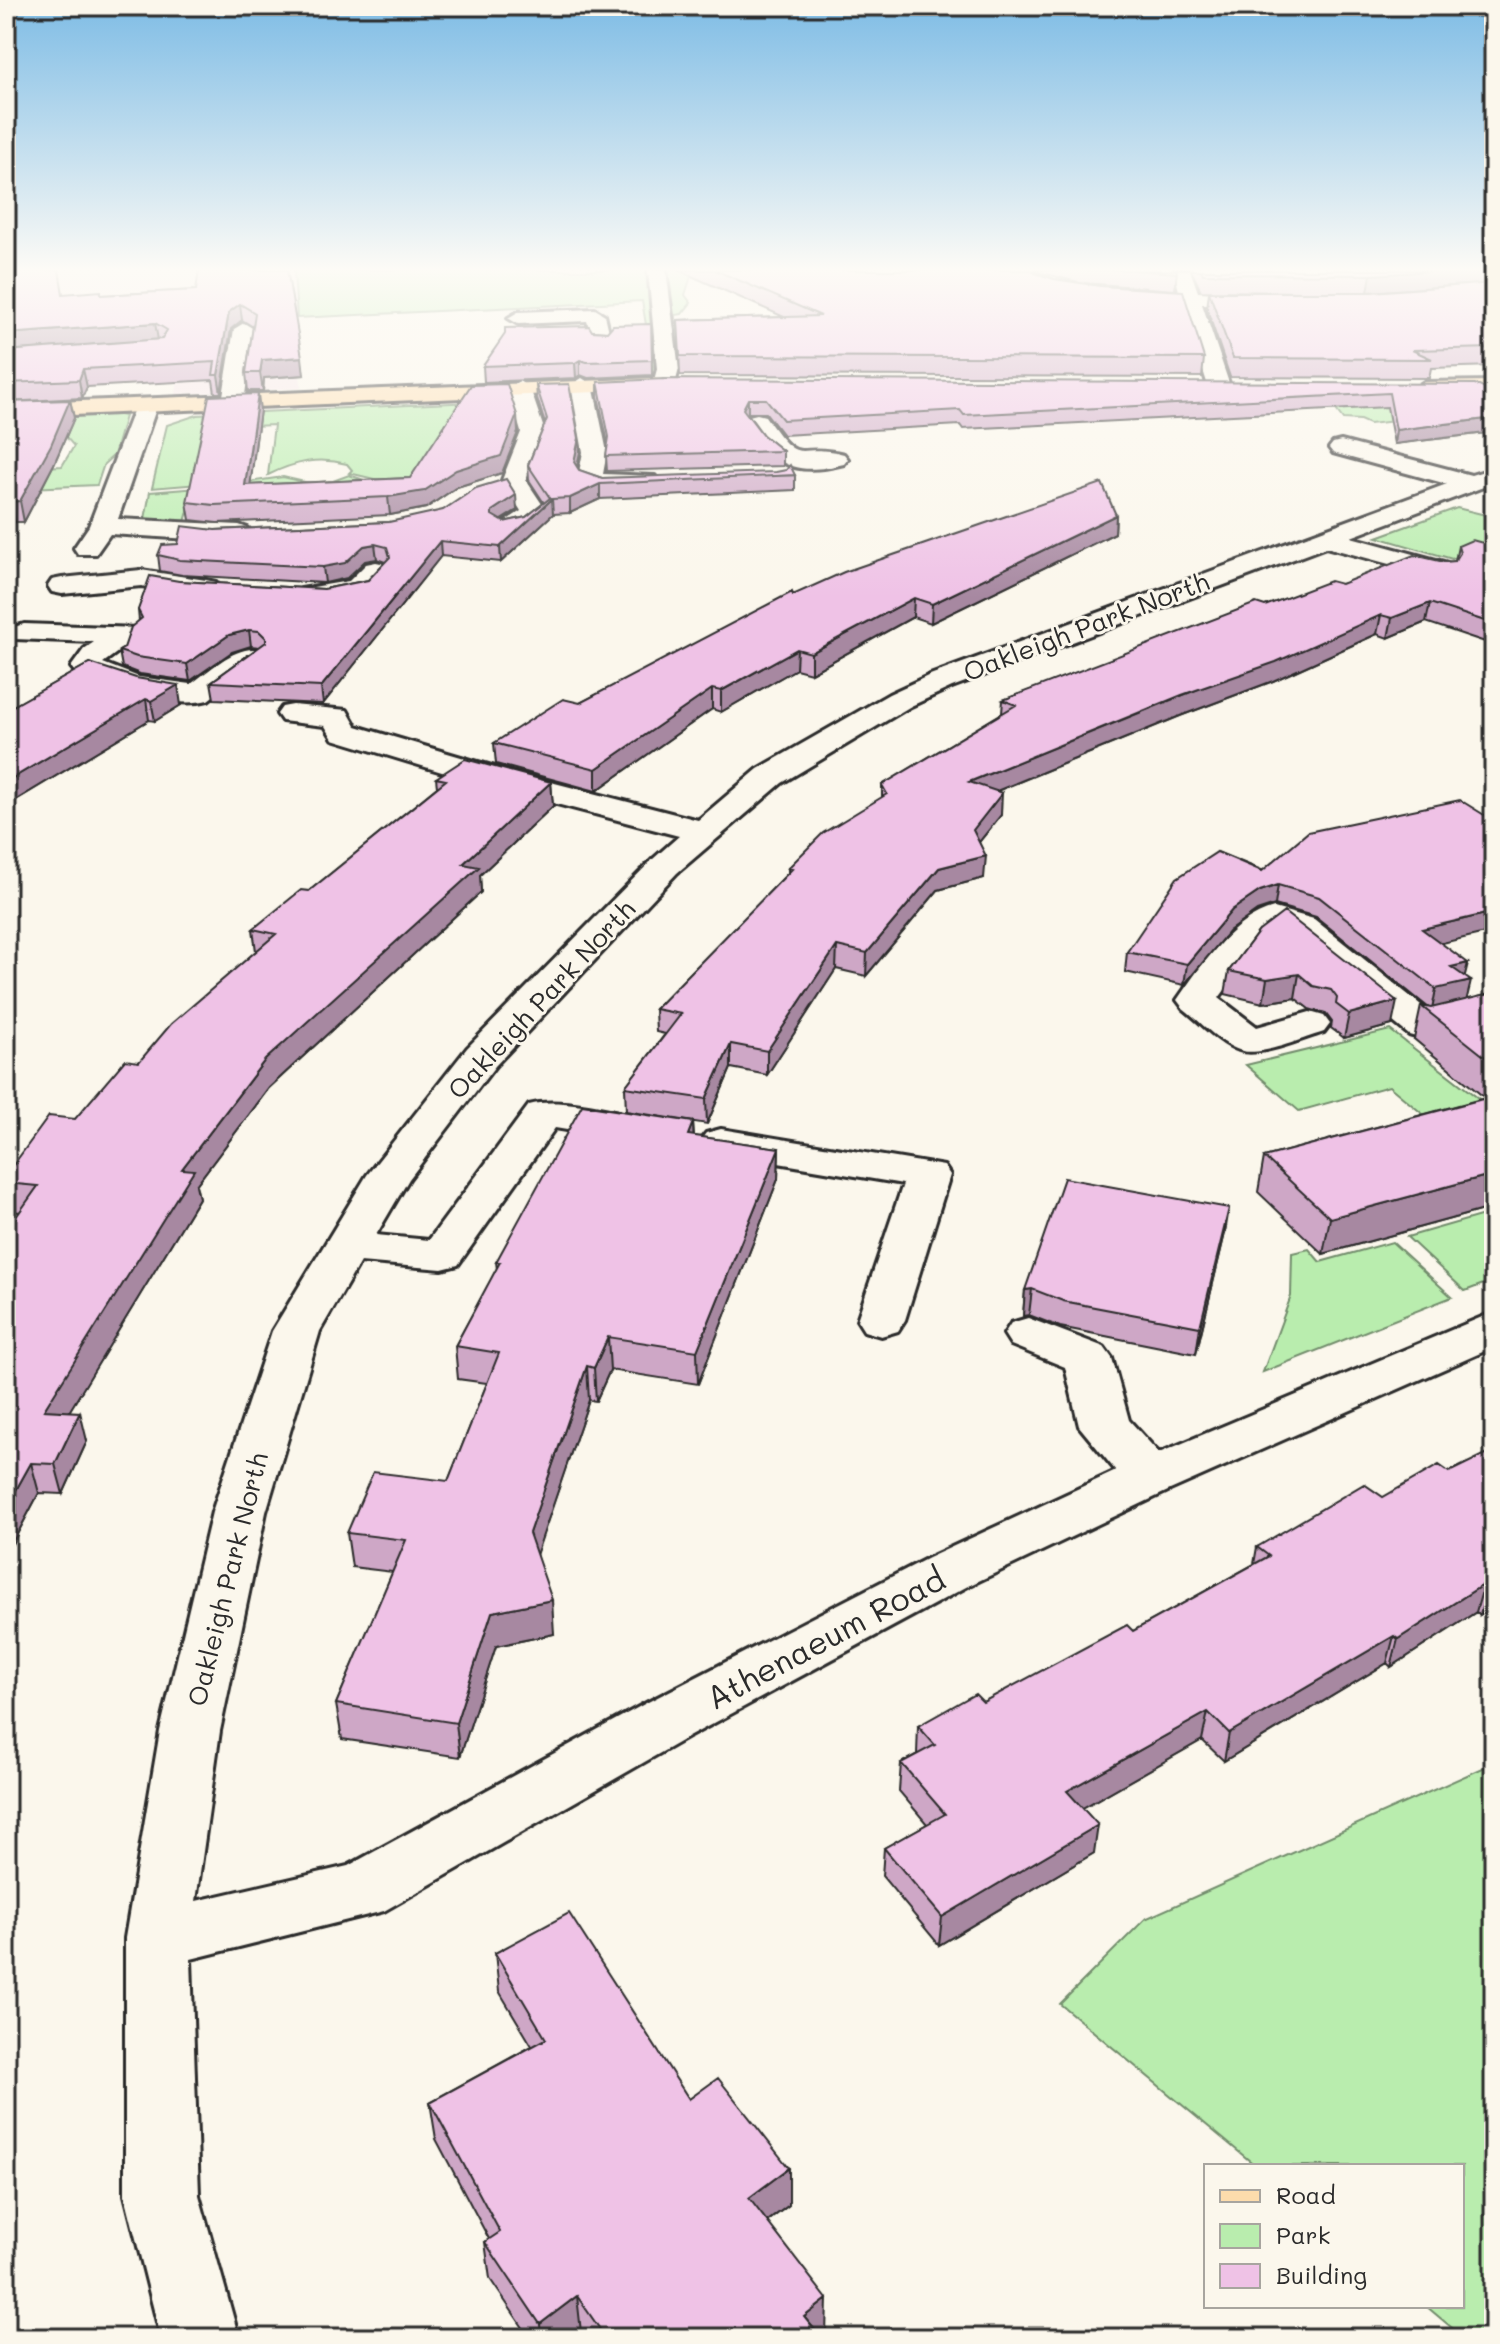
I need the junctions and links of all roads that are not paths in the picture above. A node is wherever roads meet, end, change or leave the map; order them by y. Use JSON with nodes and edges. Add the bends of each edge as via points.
{"nodes":[{"id":1,"x":236,"y":379,"type":"edge"},
{"id":2,"x":586,"y":379,"type":"edge"},
{"id":3,"x":597,"y":379,"type":"edge"},
{"id":4,"x":614,"y":379,"type":"edge"},
{"id":5,"x":671,"y":379,"type":"edge"},
{"id":6,"x":1210,"y":379,"type":"edge"},
{"id":7,"x":672,"y":384,"type":"joint"},
{"id":8,"x":1212,"y":386,"type":"joint"},
{"id":9,"x":1248,"y":386,"type":"edge"},
{"id":10,"x":519,"y":388,"type":"junction"},
{"id":11,"x":1401,"y":388,"type":"edge"},
{"id":12,"x":1494,"y":388,"type":"edge"},
{"id":13,"x":233,"y":402,"type":"junction"},
{"id":14,"x":146,"y":406,"type":"junction"},
{"id":15,"x":756,"y":409,"type":"edge"},
{"id":16,"x":6,"y":411,"type":"edge"},
{"id":17,"x":1341,"y":448,"type":"dead end"},
{"id":18,"x":836,"y":459,"type":"dead end"},
{"id":19,"x":666,"y":480,"type":"edge"},
{"id":20,"x":1471,"y":490,"type":"edge"},
{"id":21,"x":102,"y":527,"type":"junction"},
{"id":22,"x":508,"y":528,"type":"edge"},
{"id":23,"x":264,"y":532,"type":"edge"},
{"id":24,"x":1324,"y":538,"type":"junction"},
{"id":25,"x":376,"y":570,"type":"edge"},
{"id":26,"x":1441,"y":570,"type":"edge"},
{"id":27,"x":228,"y":589,"type":"edge"},
{"id":28,"x":289,"y":594,"type":"edge"},
{"id":29,"x":37,"y":617,"type":"edge"},
{"id":30,"x":251,"y":656,"type":"edge"},
{"id":31,"x":293,"y":714,"type":"edge"},
{"id":32,"x":703,"y":832,"type":"junction"},
{"id":33,"x":1486,"y":1013,"type":"edge"},
{"id":34,"x":1310,"y":1024,"type":"dead end"},
{"id":35,"x":345,"y":1247,"type":"junction"},
{"id":36,"x":881,"y":1320,"type":"dead end"},
{"id":37,"x":1494,"y":1328,"type":"edge"},
{"id":38,"x":1028,"y":1334,"type":"dead end"},
{"id":39,"x":1151,"y":1477,"type":"junction"},
{"id":40,"x":158,"y":1938,"type":"junction"},
{"id":41,"x":200,"y":2338,"type":"edge"}],
"edges":[{"from":1,"to":13,"type":"street"},
{"from":2,"to":10,"type":"main road"},
{"from":3,"to":19,"type":"street","via":[[590,477],[602,482]]},
{"from":4,"to":7,"type":"main road"},
{"from":5,"to":7,"type":"street"},
{"from":6,"to":8,"type":"street"},
{"from":8,"to":9,"type":"main road"},
{"from":10,"to":13,"type":"main road"},
{"from":10,"to":22,"type":"street","via":[[533,432],[502,484],[535,513]]},
{"from":11,"to":12,"type":"main road"},
{"from":13,"to":14,"type":"main road"},
{"from":14,"to":16,"type":"main road"},
{"from":14,"to":21,"type":"street"},
{"from":15,"to":18,"type":"street","via":[[777,452],[792,461]]},
{"from":17,"to":20,"type":"street"},
{"from":20,"to":24,"type":"street","name":"Oakleigh Park North"},
{"from":21,"to":23,"type":"street"},
{"from":21,"to":29,"type":"street"},
{"from":24,"to":26,"type":"street"},
{"from":24,"to":32,"type":"street","name":"Oakleigh Park North","via":[[900,700],[770,776]]},
{"from":25,"to":28,"type":"street","via":[[357,588],[344,592]]},
{"from":27,"to":29,"type":"street","via":[[141,578]]},
{"from":29,"to":30,"type":"street","via":[[128,634],[94,655],[86,667],[133,685],[197,694]]},
{"from":31,"to":32,"type":"street","via":[[336,717],[344,732]]},
{"from":32,"to":35,"type":"street","name":"Oakleigh Park North","via":[[481,1057],[389,1175]]},
{"from":33,"to":34,"type":"street","via":[[1423,1027],[1301,927],[1274,919],[1240,944],[1197,1000],[1250,1041]]},
{"from":35,"to":36,"type":"street","via":[[442,1255],[544,1114],[928,1175]]},
{"from":35,"to":40,"type":"street","name":"Oakleigh Park North","via":[[296,1331],[239,1512],[190,1731]]},
{"from":37,"to":39,"type":"street","name":"Athenaeum Road"},
{"from":38,"to":39,"type":"street","via":[[1087,1358],[1105,1426]]},
{"from":39,"to":40,"type":"street","name":"Athenaeum Road","via":[[948,1572],[669,1719],[361,1891]]},
{"from":40,"to":41,"type":"street","name":"Oakleigh Park North","via":[[162,2195]]}]}
